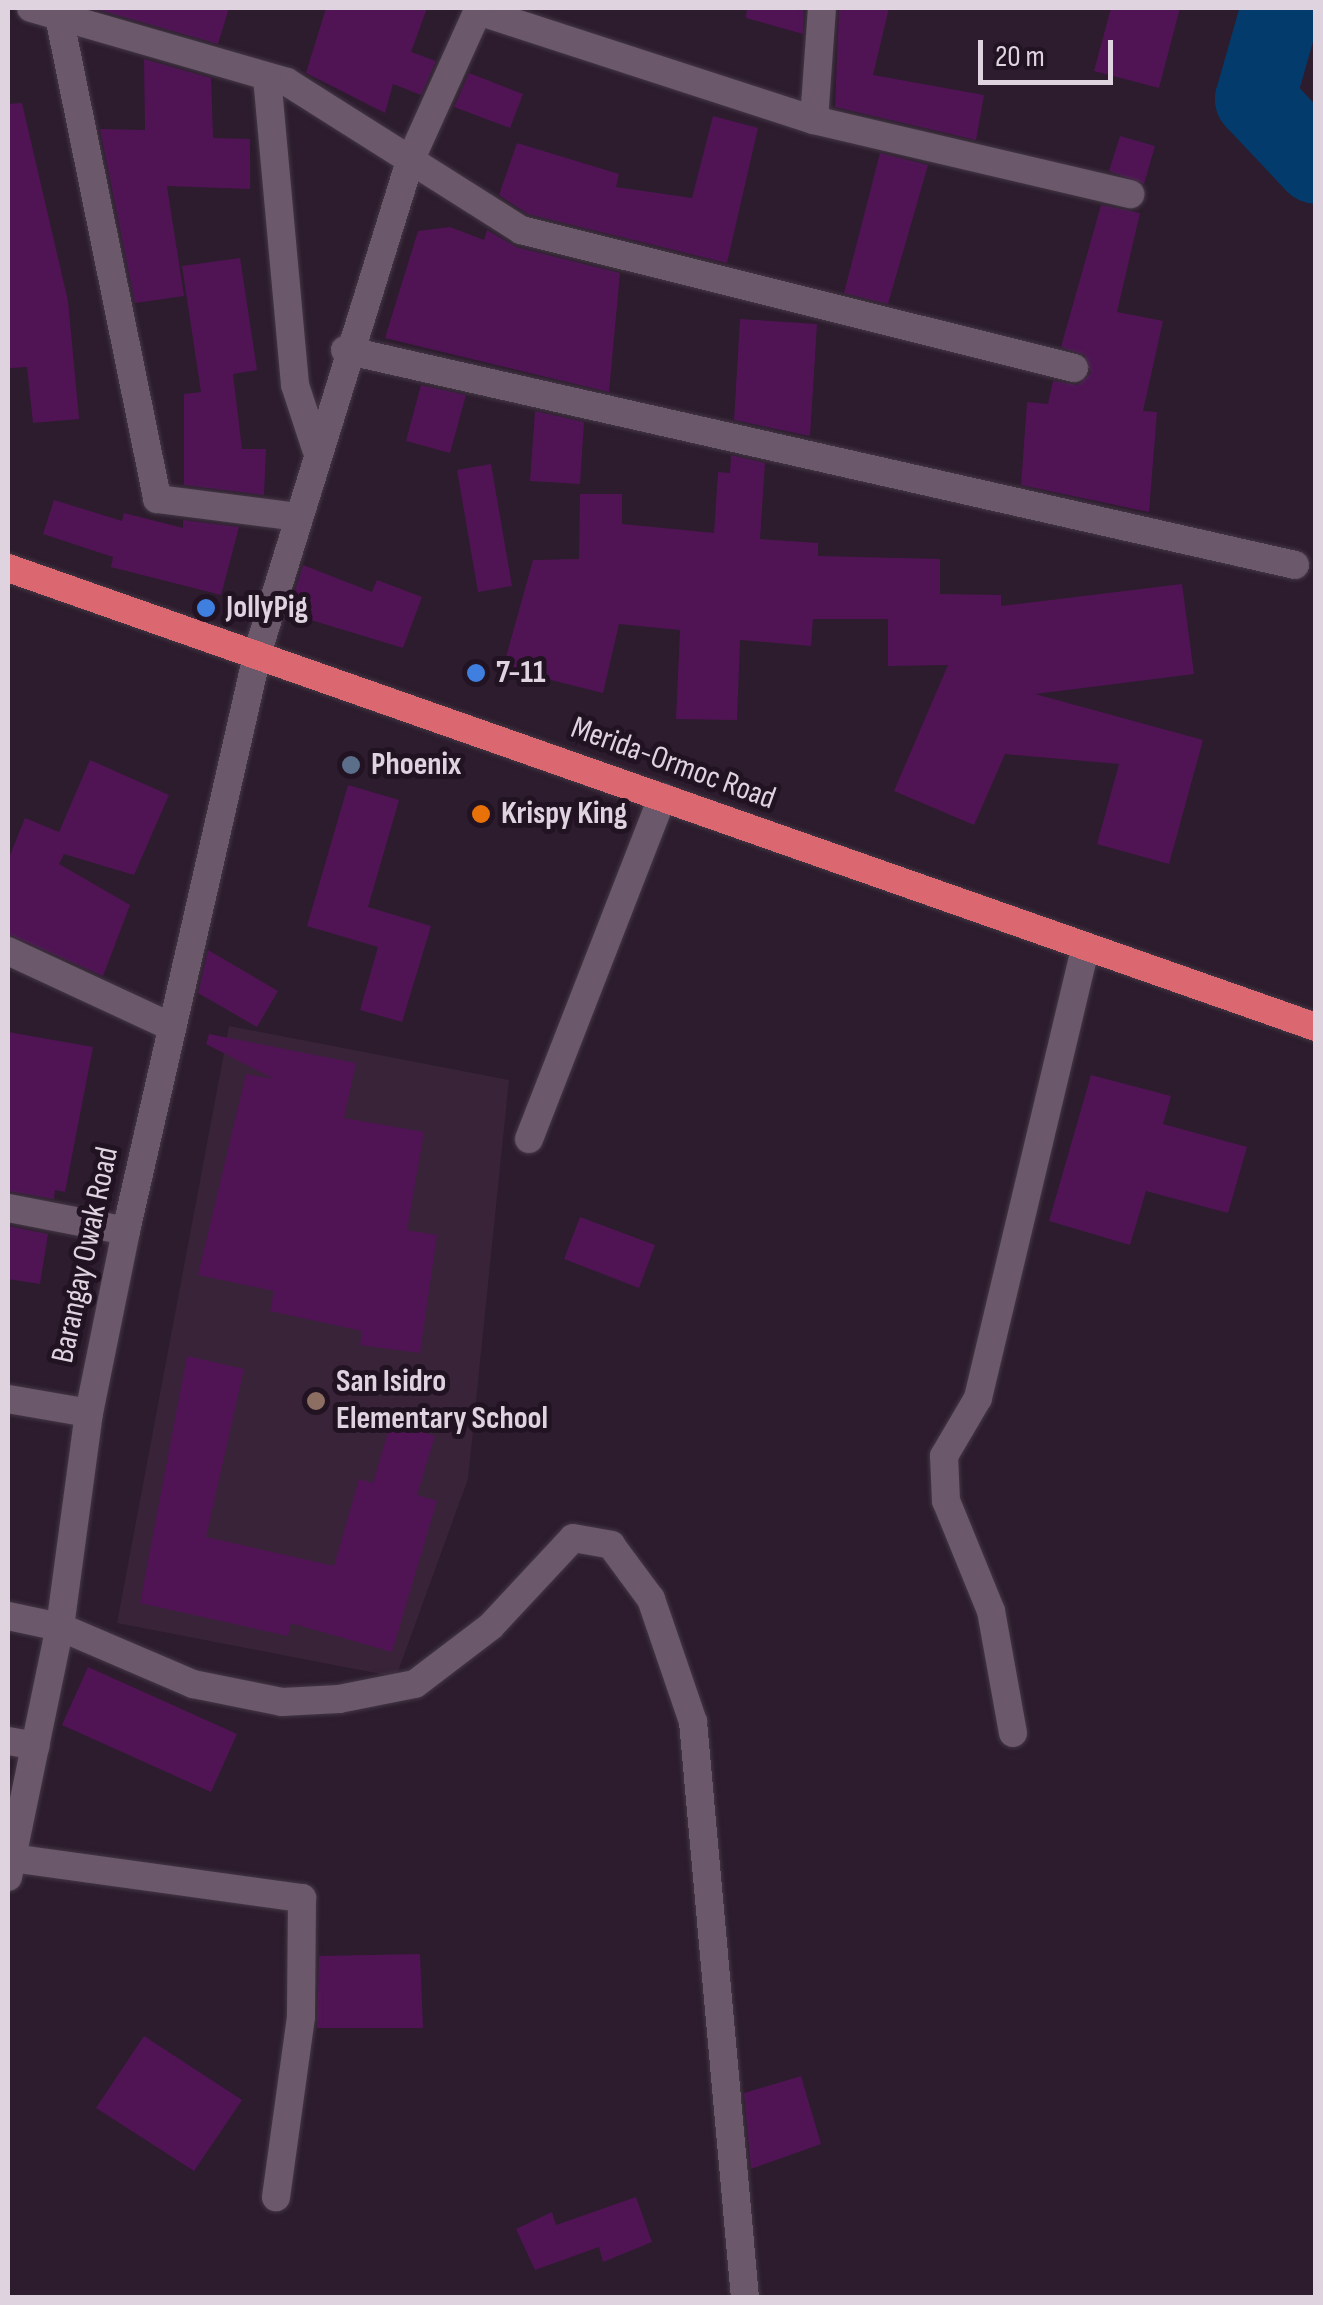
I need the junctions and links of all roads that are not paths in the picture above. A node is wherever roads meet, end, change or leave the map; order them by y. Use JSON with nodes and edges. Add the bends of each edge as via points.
{"nodes":[{"id":1,"x":31,"y":8,"type":"edge"},
{"id":2,"x":822,"y":8,"type":"edge"},
{"id":3,"x":478,"y":9,"type":"edge"},
{"id":4,"x":58,"y":16,"type":"junction"},
{"id":5,"x":267,"y":76,"type":"junction"},
{"id":6,"x":814,"y":120,"type":"junction"},
{"id":7,"x":410,"y":161,"type":"junction"},
{"id":8,"x":1130,"y":194,"type":"dead end"},
{"id":9,"x":345,"y":350,"type":"junction"},
{"id":10,"x":1074,"y":368,"type":"dead end"},
{"id":11,"x":316,"y":449,"type":"junction"},
{"id":12,"x":297,"y":517,"type":"junction"},
{"id":13,"x":1295,"y":565,"type":"dead end"},
{"id":14,"x":8,"y":568,"type":"edge"},
{"id":15,"x":258,"y":651,"type":"junction"},
{"id":16,"x":662,"y":797,"type":"junction"},
{"id":17,"x":1085,"y":950,"type":"junction"},
{"id":18,"x":8,"y":952,"type":"edge"},
{"id":19,"x":172,"y":1027,"type":"junction"},
{"id":20,"x":1316,"y":1027,"type":"edge"},
{"id":21,"x":529,"y":1139,"type":"dead end"},
{"id":22,"x":8,"y":1208,"type":"edge"},
{"id":23,"x":126,"y":1231,"type":"junction"},
{"id":24,"x":8,"y":1399,"type":"edge"},
{"id":25,"x":88,"y":1413,"type":"junction"},
{"id":26,"x":8,"y":1616,"type":"edge"},
{"id":27,"x":60,"y":1627,"type":"junction"},
{"id":28,"x":1013,"y":1733,"type":"dead end"},
{"id":29,"x":8,"y":1741,"type":"edge"},
{"id":30,"x":36,"y":1746,"type":"junction"},
{"id":31,"x":10,"y":1867,"type":"edge"},
{"id":32,"x":276,"y":2197,"type":"dead end"},
{"id":33,"x":745,"y":2298,"type":"edge"}],
"edges":[{"from":1,"to":4,"type":"street"},
{"from":2,"to":6,"type":"street"},
{"from":3,"to":6,"type":"street"},
{"from":3,"to":7,"type":"street","name":"Barangay Owak Road"},
{"from":4,"to":5,"type":"street"},
{"from":4,"to":12,"type":"street","via":[[157,499]]},
{"from":5,"to":7,"type":"street","via":[[324,101]]},
{"from":5,"to":11,"type":"street","via":[[295,385]]},
{"from":6,"to":8,"type":"street"},
{"from":7,"to":9,"type":"street","name":"Barangay Owak Road"},
{"from":7,"to":10,"type":"street","via":[[521,230]]},
{"from":9,"to":11,"type":"street","name":"Barangay Owak Road"},
{"from":9,"to":13,"type":"street"},
{"from":11,"to":12,"type":"street","name":"Barangay Owak Road"},
{"from":12,"to":15,"type":"street","name":"Barangay Owak Road"},
{"from":14,"to":15,"type":"highway","name":"Merida-Ormoc Road"},
{"from":15,"to":16,"type":"highway","name":"Merida-Ormoc Road"},
{"from":15,"to":19,"type":"street","name":"Barangay Owak Road"},
{"from":16,"to":17,"type":"highway","name":"Merida-Ormoc Road"},
{"from":16,"to":21,"type":"street"},
{"from":17,"to":20,"type":"highway","name":"Merida-Ormoc Road"},
{"from":17,"to":28,"type":"street","via":[[978,1398],[944,1456],[946,1501],[991,1611]]},
{"from":18,"to":19,"type":"street"},
{"from":19,"to":23,"type":"street","name":"Barangay Owak Road"},
{"from":22,"to":23,"type":"street"},
{"from":23,"to":25,"type":"street","name":"Barangay Owak Road"},
{"from":24,"to":25,"type":"street"},
{"from":25,"to":27,"type":"street","name":"Barangay Owak Road"},
{"from":26,"to":27,"type":"street"},
{"from":27,"to":30,"type":"street","name":"Barangay Owak Road"},
{"from":27,"to":33,"type":"street","via":[[193,1684],[282,1702],[340,1699],[416,1684],[491,1626],[573,1538],[611,1545],[651,1599],[693,1722]]},
{"from":29,"to":30,"type":"street"},
{"from":30,"to":31,"type":"street","name":"Barangay Owak Road"},
{"from":31,"to":32,"type":"street","via":[[302,1898],[301,2018]]}]}
